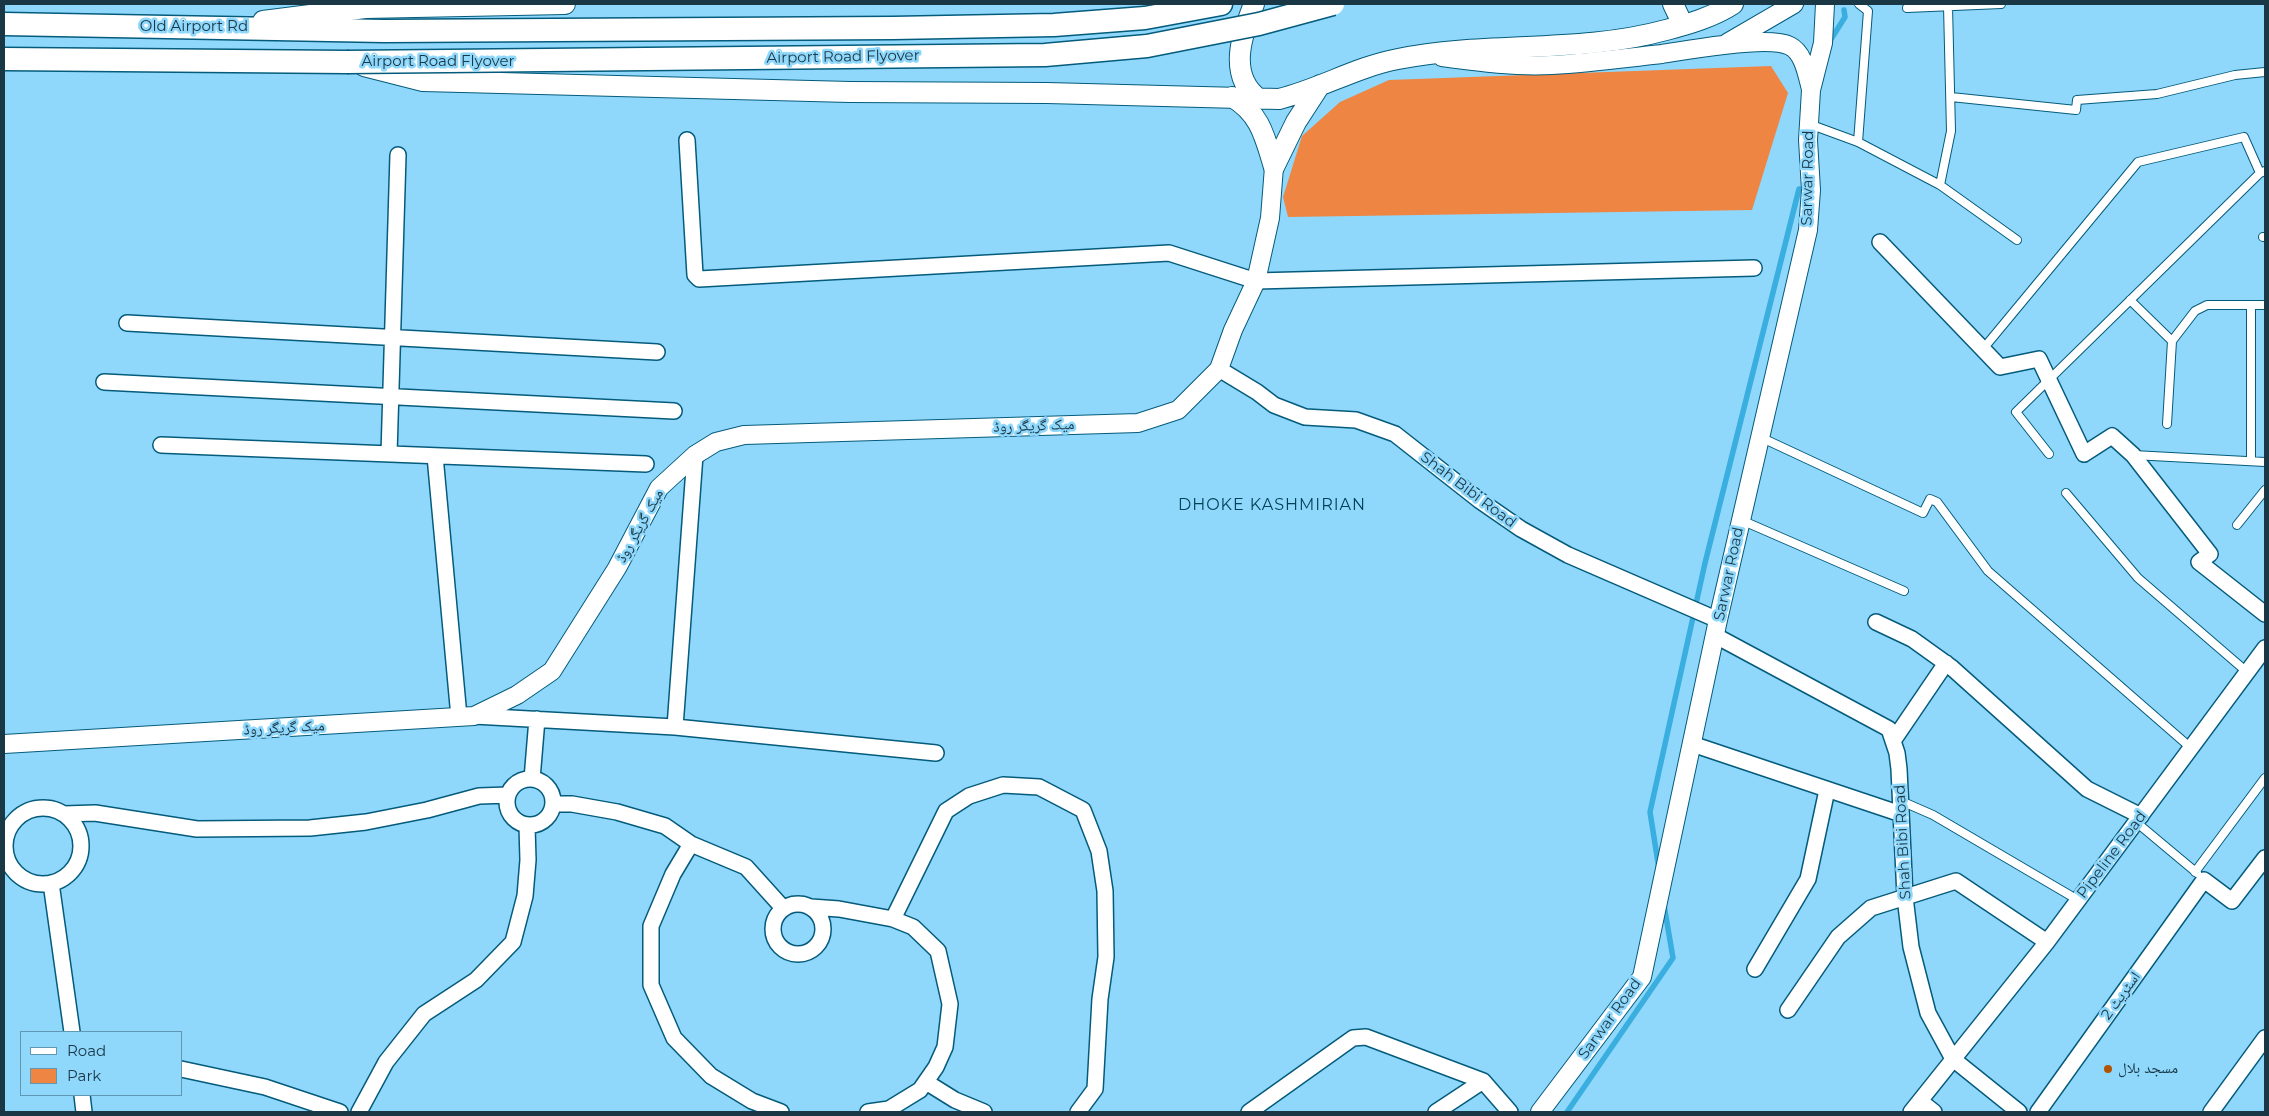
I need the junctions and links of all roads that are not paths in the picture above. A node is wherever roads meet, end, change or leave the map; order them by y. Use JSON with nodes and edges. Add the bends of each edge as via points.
{"nodes":[{"id":1,"x":565,"y":4,"type":"edge"},
{"id":2,"x":1220,"y":4,"type":"edge"},
{"id":3,"x":1254,"y":4,"type":"edge"},
{"id":4,"x":1333,"y":4,"type":"edge"},
{"id":5,"x":1674,"y":4,"type":"edge"},
{"id":6,"x":1733,"y":4,"type":"edge"},
{"id":7,"x":1794,"y":4,"type":"edge"},
{"id":8,"x":1825,"y":4,"type":"edge"},
{"id":9,"x":1859,"y":4,"type":"edge"},
{"id":10,"x":2001,"y":4,"type":"edge"},
{"id":11,"x":1948,"y":6,"type":"junction"},
{"id":12,"x":1907,"y":8,"type":"dead end"},
{"id":13,"x":4,"y":24,"type":"edge"},
{"id":14,"x":1683,"y":25,"type":"junction"},
{"id":15,"x":222,"y":27,"type":"junction"},
{"id":16,"x":384,"y":31,"type":"joint"},
{"id":17,"x":1722,"y":45,"type":"junction"},
{"id":18,"x":1426,"y":55,"type":"junction"},
{"id":19,"x":4,"y":59,"type":"edge"},
{"id":20,"x":347,"y":62,"type":"junction"},
{"id":21,"x":2265,"y":72,"type":"edge"},
{"id":22,"x":1320,"y":85,"type":"junction"},
{"id":23,"x":1811,"y":90,"type":"junction"},
{"id":24,"x":1232,"y":97,"type":"junction"},
{"id":25,"x":1951,"y":97,"type":"junction"},
{"id":26,"x":1259,"y":99,"type":"junction"},
{"id":27,"x":1809,"y":124,"type":"junction"},
{"id":28,"x":687,"y":140,"type":"dead end"},
{"id":29,"x":1858,"y":142,"type":"junction"},
{"id":30,"x":398,"y":155,"type":"dead end"},
{"id":31,"x":1274,"y":167,"type":"junction"},
{"id":32,"x":2263,"y":172,"type":"edge"},
{"id":33,"x":1940,"y":185,"type":"junction"},
{"id":34,"x":2017,"y":240,"type":"dead end"},
{"id":35,"x":1880,"y":242,"type":"dead end"},
{"id":36,"x":1754,"y":268,"type":"dead end"},
{"id":37,"x":1256,"y":281,"type":"junction"},
{"id":38,"x":2130,"y":300,"type":"junction"},
{"id":39,"x":2265,"y":305,"type":"edge"},
{"id":40,"x":2251,"y":306,"type":"junction"},
{"id":41,"x":128,"y":323,"type":"dead end"},
{"id":42,"x":393,"y":337,"type":"junction"},
{"id":43,"x":2172,"y":341,"type":"junction"},
{"id":44,"x":1983,"y":349,"type":"junction"},
{"id":45,"x":657,"y":352,"type":"dead end"},
{"id":46,"x":1219,"y":369,"type":"junction"},
{"id":47,"x":2049,"y":380,"type":"junction"},
{"id":48,"x":104,"y":382,"type":"dead end"},
{"id":49,"x":391,"y":397,"type":"junction"},
{"id":50,"x":674,"y":411,"type":"dead end"},
{"id":51,"x":2167,"y":424,"type":"dead end"},
{"id":52,"x":1759,"y":436,"type":"junction"},
{"id":53,"x":161,"y":445,"type":"dead end"},
{"id":54,"x":389,"y":454,"type":"junction"},
{"id":55,"x":2049,"y":454,"type":"dead end"},
{"id":56,"x":2133,"y":454,"type":"junction"},
{"id":57,"x":695,"y":455,"type":"junction"},
{"id":58,"x":435,"y":456,"type":"junction"},
{"id":59,"x":2250,"y":461,"type":"junction"},
{"id":60,"x":2265,"y":462,"type":"edge"},
{"id":61,"x":646,"y":464,"type":"dead end"},
{"id":62,"x":2265,"y":490,"type":"edge"},
{"id":63,"x":2066,"y":493,"type":"dead end"},
{"id":64,"x":1740,"y":520,"type":"junction"},
{"id":65,"x":2237,"y":525,"type":"dead end"},
{"id":66,"x":1904,"y":590,"type":"dead end"},
{"id":67,"x":2265,"y":614,"type":"edge"},
{"id":68,"x":1876,"y":622,"type":"dead end"},
{"id":69,"x":1717,"y":628,"type":"junction"},
{"id":70,"x":2265,"y":648,"type":"edge"},
{"id":71,"x":1946,"y":663,"type":"junction"},
{"id":72,"x":2247,"y":672,"type":"junction"},
{"id":73,"x":467,"y":716,"type":"junction"},
{"id":74,"x":537,"y":719,"type":"junction"},
{"id":75,"x":675,"y":727,"type":"junction"},
{"id":76,"x":1893,"y":741,"type":"junction"},
{"id":77,"x":4,"y":744,"type":"edge"},
{"id":78,"x":1692,"y":744,"type":"junction"},
{"id":79,"x":2192,"y":748,"type":"junction"},
{"id":80,"x":936,"y":753,"type":"dead end"},
{"id":81,"x":2265,"y":778,"type":"edge"},
{"id":82,"x":532,"y":779,"type":"junction"},
{"id":83,"x":1827,"y":790,"type":"junction"},
{"id":84,"x":508,"y":795,"type":"junction"},
{"id":85,"x":554,"y":804,"type":"junction"},
{"id":86,"x":1901,"y":807,"type":"junction"},
{"id":87,"x":64,"y":814,"type":"junction"},
{"id":88,"x":2138,"y":819,"type":"junction"},
{"id":89,"x":10,"y":821,"type":"edge"},
{"id":90,"x":527,"y":826,"type":"junction"},
{"id":91,"x":692,"y":844,"type":"junction"},
{"id":92,"x":6,"y":857,"type":"edge"},
{"id":93,"x":2265,"y":858,"type":"edge"},
{"id":94,"x":2200,"y":876,"type":"junction"},
{"id":95,"x":51,"y":883,"type":"junction"},
{"id":96,"x":1905,"y":897,"type":"junction"},
{"id":97,"x":2078,"y":900,"type":"junction"},
{"id":98,"x":811,"y":907,"type":"junction"},
{"id":99,"x":783,"y":908,"type":"junction"},
{"id":100,"x":893,"y":919,"type":"junction"},
{"id":101,"x":2047,"y":942,"type":"junction"},
{"id":102,"x":1755,"y":969,"type":"dead end"},
{"id":103,"x":1788,"y":1010,"type":"dead end"},
{"id":104,"x":72,"y":1031,"type":"edge"},
{"id":105,"x":2265,"y":1038,"type":"edge"},
{"id":106,"x":1953,"y":1058,"type":"junction"},
{"id":107,"x":182,"y":1069,"type":"edge"},
{"id":108,"x":1483,"y":1081,"type":"junction"},
{"id":109,"x":926,"y":1082,"type":"junction"},
{"id":110,"x":82,"y":1096,"type":"edge"},
{"id":111,"x":1916,"y":1107,"type":"edge"},
{"id":112,"x":84,"y":1112,"type":"edge"},
{"id":113,"x":340,"y":1112,"type":"edge"},
{"id":114,"x":359,"y":1112,"type":"edge"},
{"id":115,"x":781,"y":1112,"type":"edge"},
{"id":116,"x":868,"y":1112,"type":"edge"},
{"id":117,"x":984,"y":1112,"type":"edge"},
{"id":118,"x":1078,"y":1112,"type":"edge"},
{"id":119,"x":1249,"y":1112,"type":"edge"},
{"id":120,"x":1436,"y":1112,"type":"edge"},
{"id":121,"x":1510,"y":1112,"type":"edge"},
{"id":122,"x":1540,"y":1112,"type":"edge"},
{"id":123,"x":1934,"y":1112,"type":"edge"},
{"id":124,"x":2018,"y":1112,"type":"edge"},
{"id":125,"x":2038,"y":1112,"type":"edge"},
{"id":126,"x":2211,"y":1112,"type":"edge"}],
"edges":[{"from":1,"to":15,"type":"main road","via":[[365,8]]},
{"from":2,"to":16,"type":"main road","name":"Airport Road Flyover","via":[[1145,18],[1054,25]]},
{"from":3,"to":26,"type":"main road","via":[[1238,56],[1242,76],[1252,94]]},
{"from":4,"to":20,"type":"main road","name":"Airport Road Flyover","bridge":true,"via":[[1259,24],[1146,46],[1045,55]]},
{"from":5,"to":14,"type":"main road"},
{"from":6,"to":14,"type":"main road"},
{"from":7,"to":17,"type":"street"},
{"from":8,"to":23,"type":"street","name":"Sarwar Road","via":[[1822,43]]},
{"from":9,"to":29,"type":"lane","via":[[1868,11]]},
{"from":10,"to":11,"type":"lane"},
{"from":11,"to":12,"type":"lane"},
{"from":11,"to":25,"type":"lane"},
{"from":13,"to":15,"type":"main road","name":"Old Airport Rd"},
{"from":14,"to":18,"type":"main road","via":[[1627,40],[1591,45]]},
{"from":15,"to":16,"type":"main road","name":"Old Airport Rd"},
{"from":17,"to":18,"type":"street","via":[[1552,65],[1514,65]]},
{"from":17,"to":23,"type":"street","via":[[1768,43],[1790,46],[1803,62]]},
{"from":18,"to":22,"type":"main road","via":[[1360,69]]},
{"from":19,"to":20,"type":"main road"},
{"from":20,"to":24,"type":"main road","via":[[423,81],[850,92]]},
{"from":21,"to":25,"type":"lane","via":[[2235,75],[2157,94],[2077,100],[2076,110]]},
{"from":22,"to":26,"type":"main road","via":[[1279,99]]},
{"from":22,"to":31,"type":"main road","name":"میک گریگر روڈ","via":[[1296,122]]},
{"from":23,"to":27,"type":"street","name":"Sarwar Road"},
{"from":24,"to":26,"type":"main road"},
{"from":24,"to":31,"type":"main road","name":"میک گریگر روڈ","via":[[1251,111],[1261,128]]},
{"from":25,"to":33,"type":"lane","via":[[1952,131]]},
{"from":27,"to":29,"type":"lane"},
{"from":27,"to":52,"type":"street","name":"Sarwar Road","via":[[1811,190],[1808,230]]},
{"from":28,"to":37,"type":"street","via":[[695,275],[699,279],[1169,253]]},
{"from":29,"to":33,"type":"lane"},
{"from":30,"to":42,"type":"street"},
{"from":31,"to":37,"type":"street","name":"میک گریگر روڈ","via":[[1270,218]]},
{"from":32,"to":38,"type":"lane"},
{"from":32,"to":44,"type":"lane","via":[[2244,136],[2138,162]]},
{"from":33,"to":34,"type":"lane"},
{"from":35,"to":44,"type":"street"},
{"from":36,"to":37,"type":"street"},
{"from":37,"to":46,"type":"street","name":"میک گریگر روڈ"},
{"from":38,"to":43,"type":"lane"},
{"from":38,"to":47,"type":"lane"},
{"from":39,"to":40,"type":"lane"},
{"from":40,"to":43,"type":"lane","via":[[2208,305],[2195,312]]},
{"from":40,"to":59,"type":"lane"},
{"from":41,"to":42,"type":"street"},
{"from":42,"to":45,"type":"street"},
{"from":42,"to":49,"type":"street"},
{"from":43,"to":51,"type":"lane"},
{"from":44,"to":47,"type":"street","via":[[2000,367],[2039,359]]},
{"from":46,"to":57,"type":"street","name":"میک گریگر روڈ","via":[[1178,410],[1138,422],[744,435],[716,442]]},
{"from":46,"to":69,"type":"street","name":"Shah Bibi Road","via":[[1274,406],[1305,416],[1356,420],[1395,434],[1521,529]]},
{"from":47,"to":55,"type":"lane","via":[[2016,412]]},
{"from":47,"to":56,"type":"street","via":[[2084,454],[2112,436]]},
{"from":48,"to":49,"type":"street"},
{"from":49,"to":50,"type":"street"},
{"from":49,"to":54,"type":"street"},
{"from":52,"to":64,"type":"street","name":"Sarwar Road"},
{"from":52,"to":79,"type":"lane","via":[[1923,513],[1930,499],[1937,502],[1988,571]]},
{"from":53,"to":54,"type":"street"},
{"from":54,"to":58,"type":"street"},
{"from":56,"to":59,"type":"lane"},
{"from":56,"to":67,"type":"street","via":[[2210,554],[2199,562]]},
{"from":57,"to":73,"type":"street","name":"میک گریگر روڈ","via":[[659,488],[617,568],[552,671],[517,695]]},
{"from":57,"to":75,"type":"street"},
{"from":58,"to":61,"type":"street"},
{"from":58,"to":73,"type":"street"},
{"from":59,"to":60,"type":"lane"},
{"from":62,"to":65,"type":"lane"},
{"from":63,"to":72,"type":"lane","via":[[2138,578]]},
{"from":64,"to":66,"type":"lane"},
{"from":64,"to":69,"type":"street","name":"Sarwar Road"},
{"from":68,"to":71,"type":"street","via":[[1912,640]]},
{"from":69,"to":76,"type":"street","name":"Shah Bibi Road","via":[[1889,729]]},
{"from":69,"to":78,"type":"street","name":"Sarwar Road"},
{"from":70,"to":72,"type":"street","name":"Pipeline Road"},
{"from":71,"to":76,"type":"street"},
{"from":71,"to":88,"type":"street","via":[[2087,789]]},
{"from":72,"to":79,"type":"street","name":"Pipeline Road"},
{"from":73,"to":74,"type":"street"},
{"from":73,"to":77,"type":"street","name":"میک گریگر روڈ"},
{"from":74,"to":75,"type":"street"},
{"from":74,"to":82,"type":"street"},
{"from":75,"to":80,"type":"street"},
{"from":76,"to":86,"type":"street","name":"Shah Bibi Road","via":[[1899,769]]},
{"from":78,"to":83,"type":"street"},
{"from":78,"to":122,"type":"street","name":"Sarwar Road","via":[[1642,977]]},
{"from":79,"to":88,"type":"street","name":"Pipeline Road"},
{"from":81,"to":94,"type":"lane"},
{"from":82,"to":84,"type":"street","via":[[518,782]]},
{"from":82,"to":85,"type":"street","via":[[550,790]]},
{"from":83,"to":86,"type":"street"},
{"from":83,"to":102,"type":"street","via":[[1808,879]]},
{"from":84,"to":87,"type":"street","via":[[479,796],[366,822],[310,828],[197,829],[95,813]]},
{"from":84,"to":90,"type":"street","via":[[506,803],[512,818]]},
{"from":85,"to":90,"type":"street","via":[[548,818],[535,826]]},
{"from":85,"to":91,"type":"street","via":[[617,812],[665,826]]},
{"from":86,"to":96,"type":"street","name":"Shah Bibi Road"},
{"from":86,"to":97,"type":"lane","via":[[1933,815]]},
{"from":87,"to":89,"type":"street","via":[[39,808]]},
{"from":87,"to":95,"type":"street","via":[[79,834],[80,853],[73,870]]},
{"from":88,"to":94,"type":"lane"},
{"from":88,"to":97,"type":"street","name":"Pipeline Road"},
{"from":89,"to":92,"type":"street"},
{"from":90,"to":114,"type":"street","via":[[524,896],[513,942],[476,980],[424,1014],[386,1062]]},
{"from":91,"to":99,"type":"street","via":[[746,867]]},
{"from":91,"to":115,"type":"street","via":[[674,874],[651,926],[651,985],[674,1038],[711,1076],[752,1101]]},
{"from":92,"to":95,"type":"street","via":[[21,877],[41,884]]},
{"from":93,"to":94,"type":"street","via":[[2232,901]]},
{"from":94,"to":125,"type":"street","name":"اسٹریٹ 2"},
{"from":95,"to":104,"type":"street"},
{"from":96,"to":101,"type":"street","via":[[1956,881]]},
{"from":96,"to":103,"type":"street","via":[[1871,908],[1838,937]]},
{"from":96,"to":106,"type":"street","name":"Shah Bibi Road","via":[[1911,948],[1928,1014]]},
{"from":97,"to":101,"type":"street","name":"Pipeline Road"},
{"from":98,"to":99,"type":"street","via":[[797,904]]},
{"from":98,"to":99,"type":"street","via":[[822,920],[822,937],[818,944],[804,953],[787,951],[775,939],[774,922]]},
{"from":98,"to":100,"type":"street"},
{"from":100,"to":109,"type":"street","via":[[913,927],[938,951],[949,997],[945,1047]]},
{"from":100,"to":118,"type":"street","via":[[946,811],[969,796],[1003,785],[1039,788],[1083,810],[1099,851],[1105,891],[1106,957],[1095,1089]]},
{"from":101,"to":106,"type":"street","name":"Pipeline Road"},
{"from":105,"to":126,"type":"street"},
{"from":106,"to":111,"type":"street","name":"Pipeline Road"},
{"from":106,"to":124,"type":"street","name":"Shah Bibi Road"},
{"from":107,"to":113,"type":"street","via":[[265,1087]]},
{"from":108,"to":119,"type":"street","via":[[1366,1037],[1353,1038]]},
{"from":108,"to":120,"type":"street"},
{"from":108,"to":121,"type":"street"},
{"from":109,"to":116,"type":"street","via":[[920,1090],[889,1109]]},
{"from":109,"to":117,"type":"street","via":[[955,1100]]},
{"from":110,"to":112,"type":"street"},
{"from":111,"to":123,"type":"street"}]}
